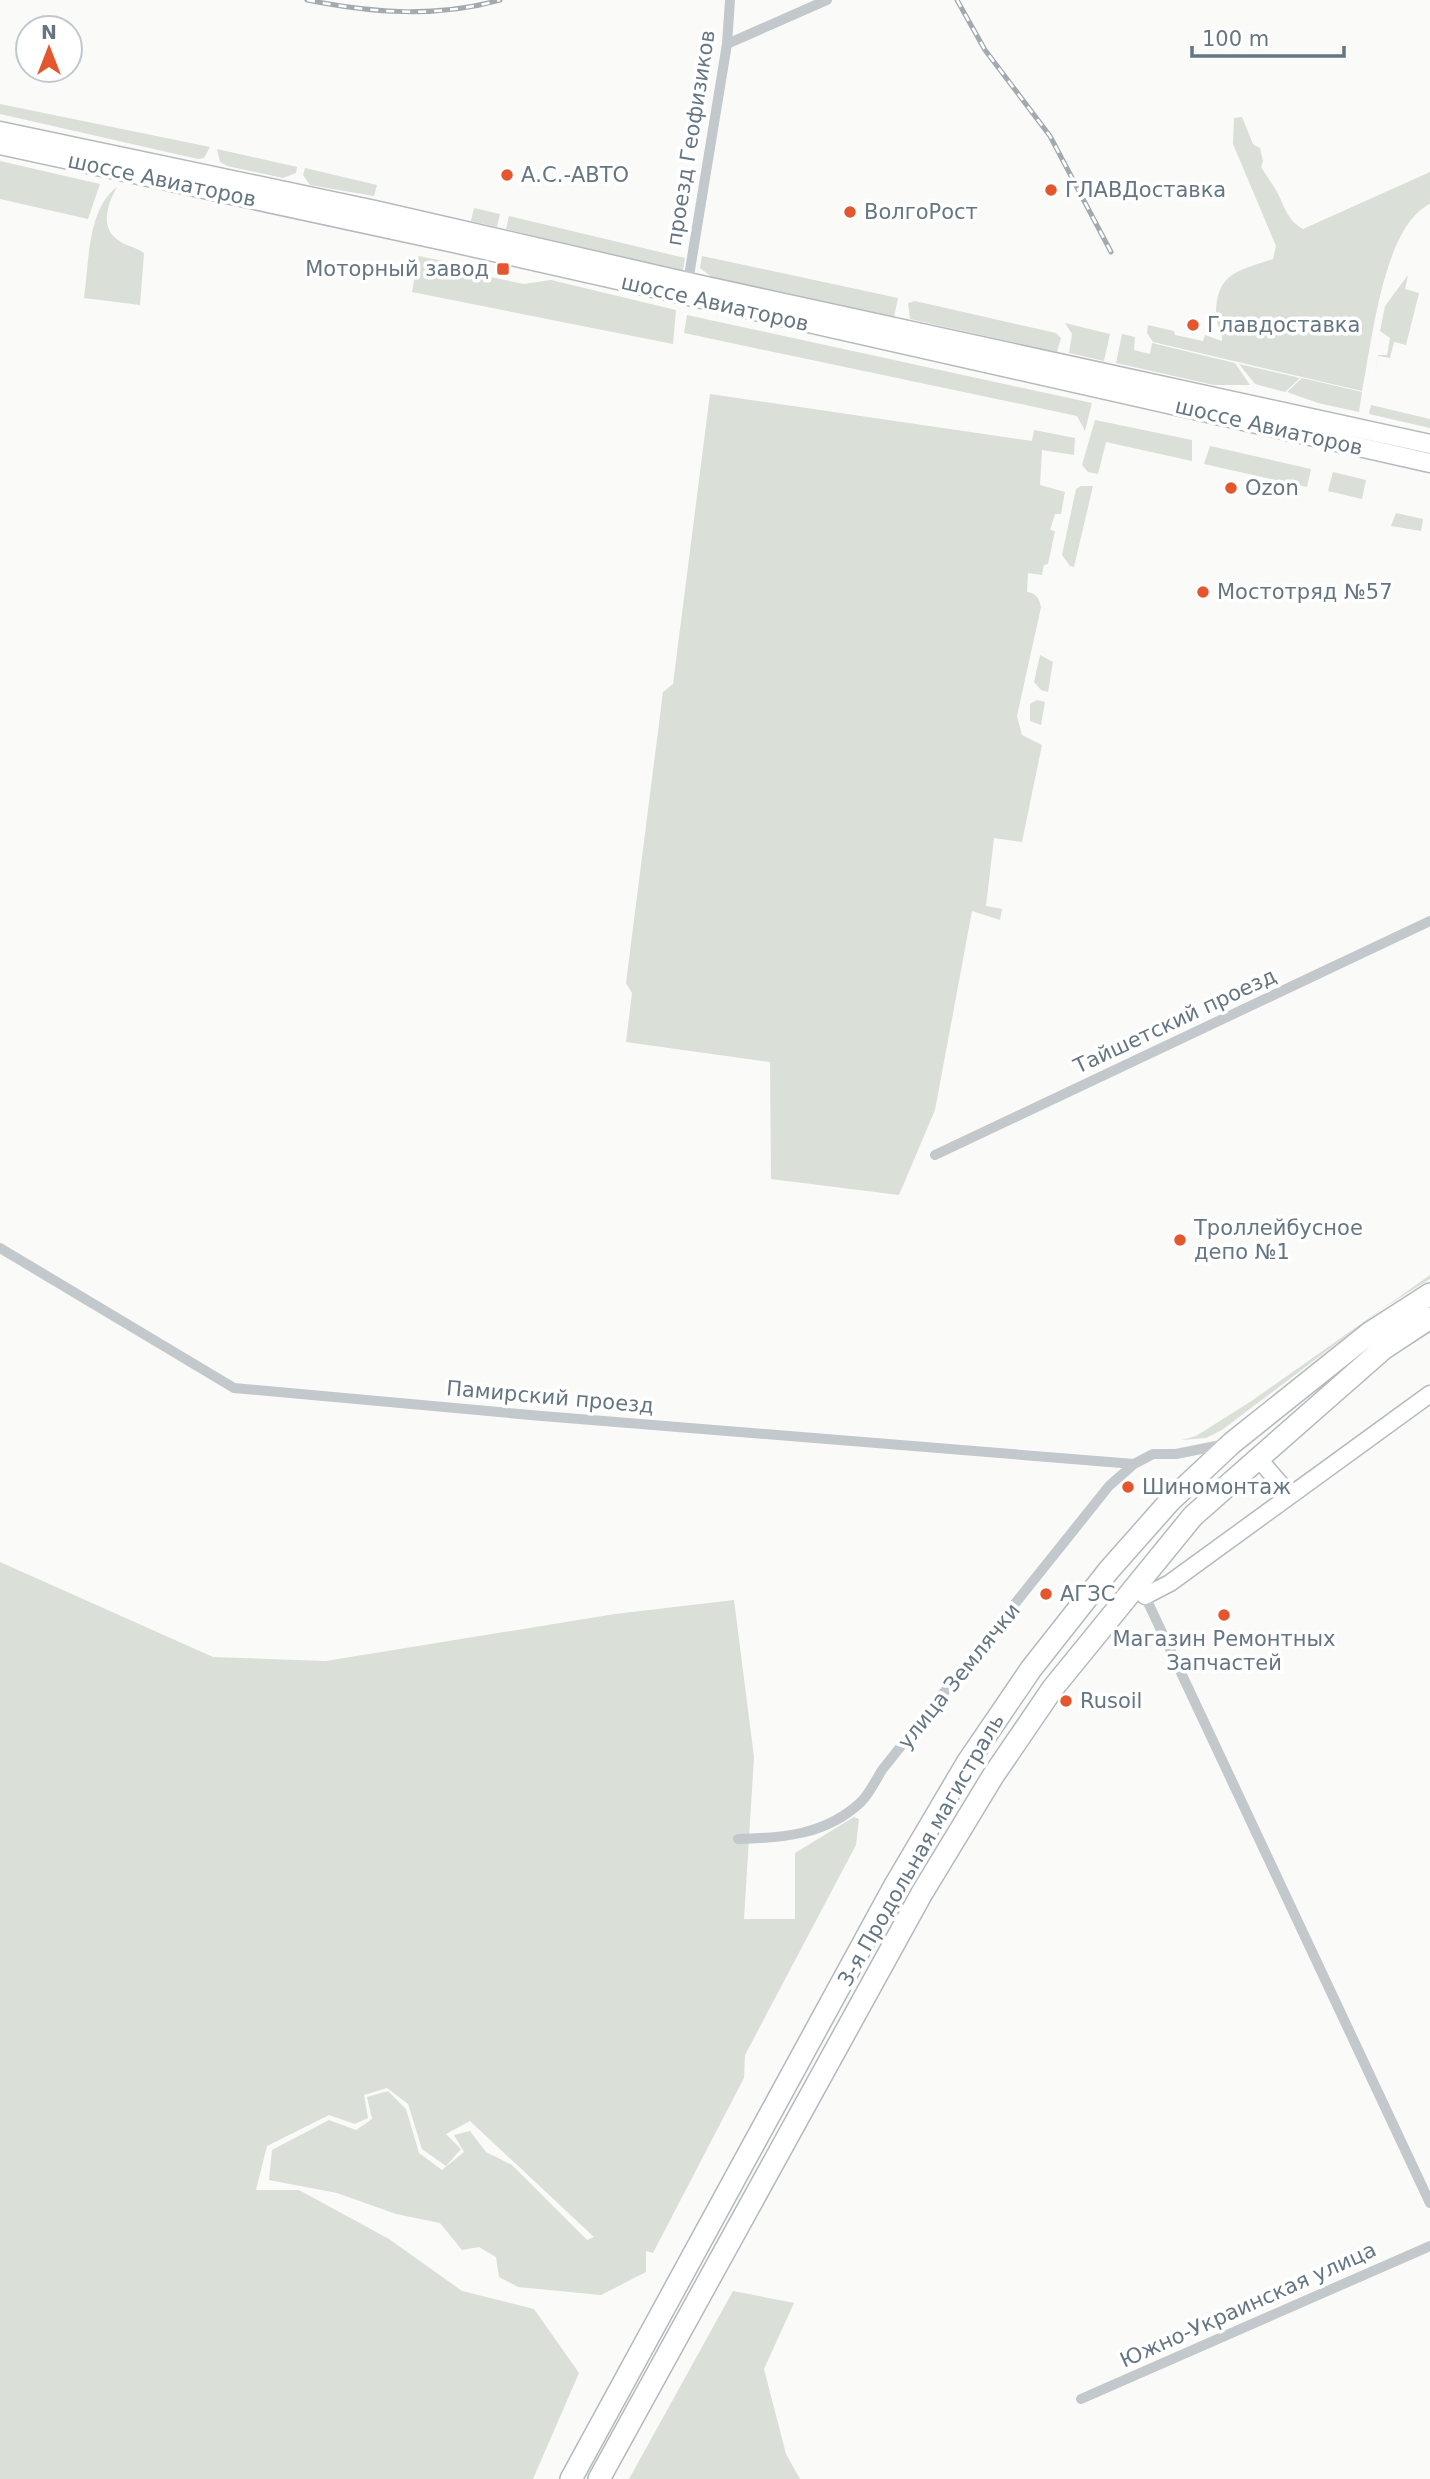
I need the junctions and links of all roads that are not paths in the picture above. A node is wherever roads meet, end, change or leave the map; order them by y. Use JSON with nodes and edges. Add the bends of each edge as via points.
{"nodes":[{"id":1,"x":730,"y":0,"type":"edge"},
{"id":2,"x":827,"y":0,"type":"edge"},
{"id":3,"x":727,"y":44,"type":"junction"},
{"id":4,"x":0,"y":131,"type":"edge"},
{"id":5,"x":0,"y":145,"type":"edge"},
{"id":6,"x":686,"y":290,"type":"junction"},
{"id":7,"x":1430,"y":444,"type":"edge"},
{"id":8,"x":1430,"y":463,"type":"edge"},
{"id":9,"x":1430,"y":921,"type":"edge"},
{"id":10,"x":935,"y":1155,"type":"dead end"},
{"id":11,"x":0,"y":1248,"type":"edge"},
{"id":12,"x":1430,"y":1294,"type":"edge"},
{"id":13,"x":1430,"y":1318,"type":"edge"},
{"id":14,"x":1430,"y":1394,"type":"edge"},
{"id":15,"x":1232,"y":1443,"type":"junction"},
{"id":16,"x":1257,"y":1457,"type":"junction"},
{"id":17,"x":1134,"y":1464,"type":"junction"},
{"id":18,"x":1289,"y":1494,"type":"junction"},
{"id":19,"x":1145,"y":1596,"type":"junction"},
{"id":20,"x":1111,"y":1614,"type":"junction"},
{"id":21,"x":738,"y":1839,"type":"dead end"},
{"id":22,"x":1430,"y":2203,"type":"edge"},
{"id":23,"x":1430,"y":2246,"type":"edge"},
{"id":24,"x":1081,"y":2399,"type":"dead end"},
{"id":25,"x":570,"y":2479,"type":"edge"},
{"id":26,"x":599,"y":2479,"type":"edge"}],
"edges":[{"from":1,"to":3,"type":"street","name":"проезд Геофизиков"},
{"from":2,"to":3,"type":"street"},
{"from":3,"to":6,"type":"street","name":"проезд Геофизиков"},
{"from":4,"to":6,"type":"main road","name":"шоссе Авиаторов","via":[[375,210]]},
{"from":5,"to":6,"type":"main road","name":"шоссе Авиаторов"},
{"from":6,"to":7,"type":"main road","name":"шоссе Авиаторов"},
{"from":6,"to":8,"type":"main road","name":"шоссе Авиаторов"},
{"from":9,"to":10,"type":"street","name":"Тайшетский проезд"},
{"from":11,"to":17,"type":"street","name":"Памирский проезд","via":[[234,1388]]},
{"from":12,"to":15,"type":"highway","name":"3-я Продольная магистраль","via":[[1371,1332]]},
{"from":13,"to":16,"type":"highway","name":"3-я Продольная магистраль","via":[[1383,1349]]},
{"from":14,"to":18,"type":"street"},
{"from":15,"to":17,"type":"street","name":"улица Землячки","via":[[1153,1454]]},
{"from":15,"to":25,"type":"highway","name":"3-я Продольная магистраль","via":[[1170,1501],[1110,1570],[1031,1669],[967,1763],[895,1885]]},
{"from":16,"to":18,"type":"street"},
{"from":16,"to":20,"type":"highway","name":"3-я Продольная магистраль","via":[[1193,1516]]},
{"from":17,"to":21,"type":"street","name":"улица Землячки","via":[[1109,1486],[882,1770],[862,1802],[808,1833]]},
{"from":18,"to":19,"type":"street","via":[[1170,1583]]},
{"from":19,"to":20,"type":"highway"},
{"from":19,"to":22,"type":"street"},
{"from":20,"to":26,"type":"highway","name":"3-я Продольная магистраль","via":[[1039,1708],[922,1893]]},
{"from":23,"to":24,"type":"street","name":"Южно-Украинская улица"}]}
